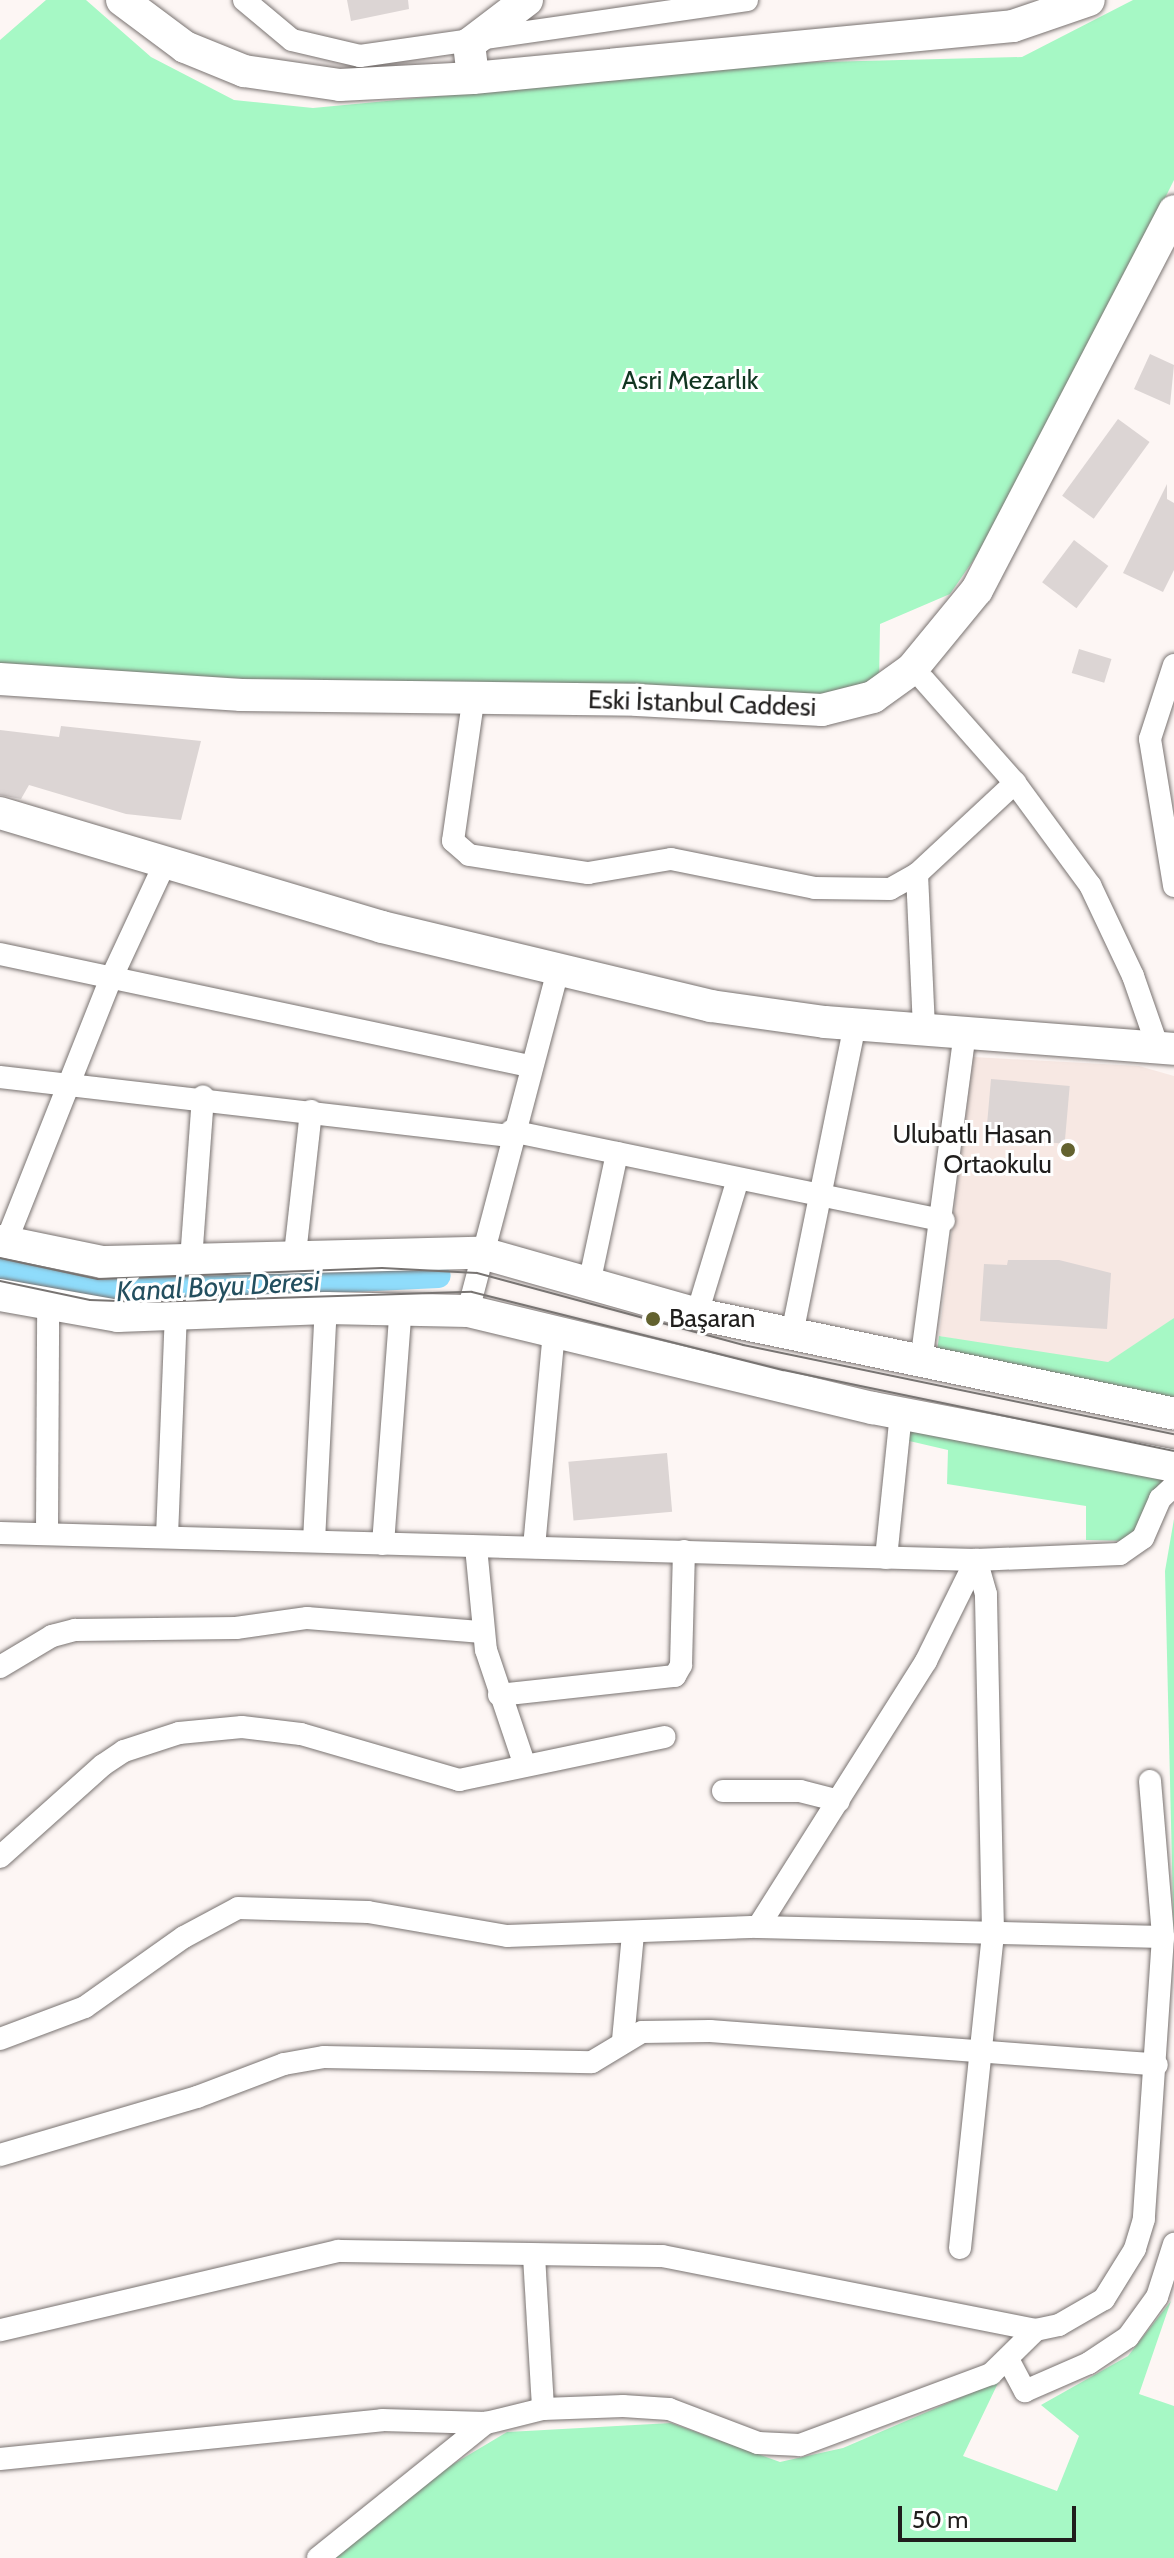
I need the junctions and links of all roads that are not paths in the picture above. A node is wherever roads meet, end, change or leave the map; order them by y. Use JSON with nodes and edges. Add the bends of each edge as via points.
{"nodes":[{"id":1,"x":122,"y":0,"type":"edge"},
{"id":2,"x":244,"y":0,"type":"edge"},
{"id":3,"x":527,"y":0,"type":"edge"},
{"id":4,"x":747,"y":0,"type":"edge"},
{"id":5,"x":1089,"y":0,"type":"edge"},
{"id":6,"x":469,"y":44,"type":"junction"},
{"id":7,"x":473,"y":78,"type":"junction"},
{"id":8,"x":1174,"y":211,"type":"edge"},
{"id":9,"x":1174,"y":235,"type":"edge"},
{"id":10,"x":1174,"y":665,"type":"edge"},
{"id":11,"x":0,"y":679,"type":"edge"},
{"id":12,"x":924,"y":680,"type":"junction"},
{"id":13,"x":0,"y":687,"type":"edge"},
{"id":14,"x":472,"y":706,"type":"junction"},
{"id":15,"x":1015,"y":783,"type":"junction"},
{"id":16,"x":0,"y":813,"type":"edge"},
{"id":17,"x":166,"y":861,"type":"junction"},
{"id":18,"x":917,"y":874,"type":"junction"},
{"id":19,"x":1174,"y":886,"type":"edge"},
{"id":20,"x":0,"y":954,"type":"edge"},
{"id":21,"x":559,"y":967,"type":"junction"},
{"id":22,"x":110,"y":981,"type":"junction"},
{"id":23,"x":855,"y":1025,"type":"junction"},
{"id":24,"x":924,"y":1030,"type":"junction"},
{"id":25,"x":965,"y":1032,"type":"junction"},
{"id":26,"x":1165,"y":1047,"type":"edge"},
{"id":27,"x":529,"y":1066,"type":"junction"},
{"id":28,"x":0,"y":1077,"type":"edge"},
{"id":29,"x":69,"y":1084,"type":"junction"},
{"id":30,"x":203,"y":1096,"type":"junction"},
{"id":31,"x":311,"y":1111,"type":"junction"},
{"id":32,"x":510,"y":1133,"type":"junction"},
{"id":33,"x":617,"y":1153,"type":"junction"},
{"id":34,"x":738,"y":1179,"type":"junction"},
{"id":35,"x":820,"y":1196,"type":"junction"},
{"id":36,"x":944,"y":1221,"type":"junction"},
{"id":37,"x":3,"y":1242,"type":"edge"},
{"id":38,"x":295,"y":1254,"type":"junction"},
{"id":39,"x":191,"y":1260,"type":"junction"},
{"id":40,"x":475,"y":1282,"type":"junction"},
{"id":41,"x":589,"y":1284,"type":"junction"},
{"id":42,"x":0,"y":1295,"type":"edge"},
{"id":43,"x":401,"y":1307,"type":"junction"},
{"id":44,"x":48,"y":1308,"type":"junction"},
{"id":45,"x":326,"y":1308,"type":"junction"},
{"id":46,"x":697,"y":1314,"type":"junction"},
{"id":47,"x":176,"y":1315,"type":"junction"},
{"id":48,"x":554,"y":1330,"type":"junction"},
{"id":49,"x":792,"y":1334,"type":"junction"},
{"id":50,"x":921,"y":1362,"type":"junction"},
{"id":51,"x":901,"y":1414,"type":"junction"},
{"id":52,"x":1174,"y":1414,"type":"edge"},
{"id":53,"x":1174,"y":1466,"type":"edge"},
{"id":54,"x":1174,"y":1486,"type":"edge"},
{"id":55,"x":47,"y":1532,"type":"junction"},
{"id":56,"x":0,"y":1533,"type":"edge"},
{"id":57,"x":167,"y":1536,"type":"junction"},
{"id":58,"x":314,"y":1541,"type":"junction"},
{"id":59,"x":383,"y":1544,"type":"junction"},
{"id":60,"x":476,"y":1547,"type":"junction"},
{"id":61,"x":534,"y":1547,"type":"junction"},
{"id":62,"x":684,"y":1551,"type":"junction"},
{"id":63,"x":886,"y":1558,"type":"junction"},
{"id":64,"x":976,"y":1560,"type":"junction"},
{"id":65,"x":482,"y":1632,"type":"junction"},
{"id":66,"x":0,"y":1667,"type":"edge"},
{"id":67,"x":499,"y":1695,"type":"junction"},
{"id":68,"x":665,"y":1737,"type":"dead end"},
{"id":69,"x":524,"y":1763,"type":"junction"},
{"id":70,"x":1150,"y":1781,"type":"dead end"},
{"id":71,"x":723,"y":1791,"type":"dead end"},
{"id":72,"x":839,"y":1801,"type":"junction"},
{"id":73,"x":0,"y":1857,"type":"edge"},
{"id":74,"x":758,"y":1927,"type":"junction"},
{"id":75,"x":993,"y":1932,"type":"junction"},
{"id":76,"x":633,"y":1935,"type":"junction"},
{"id":77,"x":1163,"y":1937,"type":"junction"},
{"id":78,"x":0,"y":2039,"type":"edge"},
{"id":79,"x":623,"y":2040,"type":"junction"},
{"id":80,"x":982,"y":2050,"type":"junction"},
{"id":81,"x":1157,"y":2065,"type":"junction"},
{"id":82,"x":0,"y":2155,"type":"edge"},
{"id":83,"x":1174,"y":2244,"type":"edge"},
{"id":84,"x":960,"y":2248,"type":"dead end"},
{"id":85,"x":534,"y":2256,"type":"junction"},
{"id":86,"x":0,"y":2330,"type":"edge"},
{"id":87,"x":1036,"y":2330,"type":"junction"},
{"id":88,"x":1010,"y":2363,"type":"junction"},
{"id":89,"x":543,"y":2409,"type":"junction"},
{"id":90,"x":486,"y":2423,"type":"junction"},
{"id":91,"x":0,"y":2459,"type":"edge"},
{"id":92,"x":318,"y":2558,"type":"edge"}],
"edges":[{"from":1,"to":7,"type":"main road","via":[[185,47],[244,71],[340,85]]},
{"from":2,"to":6,"type":"street","via":[[274,31],[321,51],[398,55]]},
{"from":3,"to":6,"type":"main road"},
{"from":4,"to":6,"type":"street"},
{"from":5,"to":7,"type":"main road","via":[[1013,26]]},
{"from":6,"to":7,"type":"main road"},
{"from":8,"to":14,"type":"main road","name":"Eski İstanbul Caddesi","via":[[977,590],[912,669],[883,690],[822,710],[637,700]]},
{"from":9,"to":12,"type":"main road","name":"Eski İstanbul Caddesi","via":[[990,597]]},
{"from":10,"to":19,"type":"street","via":[[1150,739]]},
{"from":11,"to":14,"type":"main road","name":"Eski İstanbul Caddesi"},
{"from":12,"to":14,"type":"main road","name":"Eski İstanbul Caddesi","via":[[880,708],[838,720]]},
{"from":12,"to":15,"type":"street"},
{"from":13,"to":14,"type":"main road","name":"Eski İstanbul Caddesi","via":[[241,706]]},
{"from":14,"to":18,"type":"street","via":[[466,782],[451,830],[453,841],[469,855],[588,873],[671,859],[844,892],[890,889]]},
{"from":15,"to":18,"type":"street"},
{"from":15,"to":26,"type":"street","via":[[1090,885]]},
{"from":16,"to":17,"type":"main road"},
{"from":17,"to":21,"type":"main road","via":[[382,927]]},
{"from":17,"to":22,"type":"street"},
{"from":18,"to":24,"type":"street"},
{"from":20,"to":22,"type":"street"},
{"from":21,"to":23,"type":"main road","via":[[711,1006]]},
{"from":21,"to":27,"type":"street"},
{"from":22,"to":27,"type":"street"},
{"from":22,"to":29,"type":"street"},
{"from":23,"to":24,"type":"main road"},
{"from":23,"to":35,"type":"street"},
{"from":24,"to":25,"type":"main road"},
{"from":25,"to":26,"type":"main road"},
{"from":25,"to":36,"type":"street"},
{"from":27,"to":32,"type":"street"},
{"from":28,"to":29,"type":"street"},
{"from":29,"to":30,"type":"street"},
{"from":29,"to":37,"type":"street"},
{"from":30,"to":31,"type":"street"},
{"from":30,"to":39,"type":"street"},
{"from":31,"to":32,"type":"street"},
{"from":31,"to":38,"type":"street"},
{"from":32,"to":33,"type":"street"},
{"from":32,"to":40,"type":"street"},
{"from":33,"to":34,"type":"street"},
{"from":33,"to":41,"type":"street"},
{"from":34,"to":35,"type":"street"},
{"from":34,"to":46,"type":"street"},
{"from":35,"to":36,"type":"street"},
{"from":35,"to":49,"type":"street"},
{"from":36,"to":50,"type":"street"},
{"from":37,"to":39,"type":"main road","via":[[102,1262]]},
{"from":38,"to":39,"type":"main road"},
{"from":38,"to":40,"type":"main road"},
{"from":40,"to":41,"type":"main road"},
{"from":40,"to":43,"type":"main road"},
{"from":40,"to":48,"type":"main road"},
{"from":41,"to":46,"type":"main road"},
{"from":42,"to":44,"type":"main road"},
{"from":43,"to":45,"type":"main road"},
{"from":43,"to":59,"type":"street"},
{"from":44,"to":47,"type":"main road"},
{"from":44,"to":55,"type":"street"},
{"from":45,"to":47,"type":"main road"},
{"from":45,"to":58,"type":"street"},
{"from":46,"to":49,"type":"main road"},
{"from":47,"to":57,"type":"street"},
{"from":48,"to":51,"type":"main road"},
{"from":48,"to":61,"type":"street"},
{"from":49,"to":50,"type":"main road"},
{"from":50,"to":52,"type":"main road"},
{"from":51,"to":53,"type":"main road"},
{"from":51,"to":63,"type":"street"},
{"from":54,"to":64,"type":"street","via":[[1160,1499],[1143,1538],[1120,1554]]},
{"from":55,"to":56,"type":"street"},
{"from":55,"to":57,"type":"street"},
{"from":57,"to":58,"type":"street"},
{"from":58,"to":59,"type":"street"},
{"from":59,"to":60,"type":"street"},
{"from":60,"to":61,"type":"street"},
{"from":60,"to":65,"type":"street"},
{"from":61,"to":62,"type":"street"},
{"from":62,"to":63,"type":"street"},
{"from":62,"to":67,"type":"street","via":[[681,1665],[675,1676]]},
{"from":63,"to":64,"type":"street"},
{"from":64,"to":72,"type":"street","via":[[953,1615]]},
{"from":64,"to":75,"type":"street","via":[[986,1594]]},
{"from":65,"to":66,"type":"street","via":[[307,1618],[236,1628],[75,1630],[52,1636]]},
{"from":65,"to":67,"type":"street"},
{"from":67,"to":69,"type":"street"},
{"from":68,"to":69,"type":"street"},
{"from":69,"to":73,"type":"street","via":[[449,1780],[301,1734],[242,1727],[179,1733],[124,1751],[103,1765]]},
{"from":70,"to":77,"type":"street"},
{"from":71,"to":72,"type":"street","via":[[787,1790]]},
{"from":72,"to":74,"type":"street"},
{"from":74,"to":75,"type":"street"},
{"from":74,"to":76,"type":"street"},
{"from":75,"to":77,"type":"street"},
{"from":75,"to":80,"type":"street"},
{"from":76,"to":78,"type":"street","via":[[507,1936],[368,1912],[238,1908],[184,1937],[85,2007]]},
{"from":76,"to":79,"type":"street"},
{"from":77,"to":81,"type":"street"},
{"from":79,"to":80,"type":"street","via":[[642,2032],[710,2031]]},
{"from":79,"to":82,"type":"street","via":[[592,2062],[302,2059]]},
{"from":80,"to":81,"type":"street"},
{"from":80,"to":84,"type":"street"},
{"from":81,"to":87,"type":"street","via":[[1144,2219],[1135,2249],[1104,2299],[1084,2315]]},
{"from":83,"to":88,"type":"street","via":[[1157,2297],[1128,2337],[1089,2363],[1025,2391]]},
{"from":85,"to":86,"type":"street","via":[[338,2251]]},
{"from":85,"to":87,"type":"street","via":[[701,2261]]},
{"from":85,"to":89,"type":"street"},
{"from":87,"to":88,"type":"street"},
{"from":88,"to":89,"type":"street","via":[[800,2445],[758,2443],[669,2409]]},
{"from":89,"to":90,"type":"street"},
{"from":90,"to":91,"type":"street","via":[[382,2420]]},
{"from":90,"to":92,"type":"street"}]}
